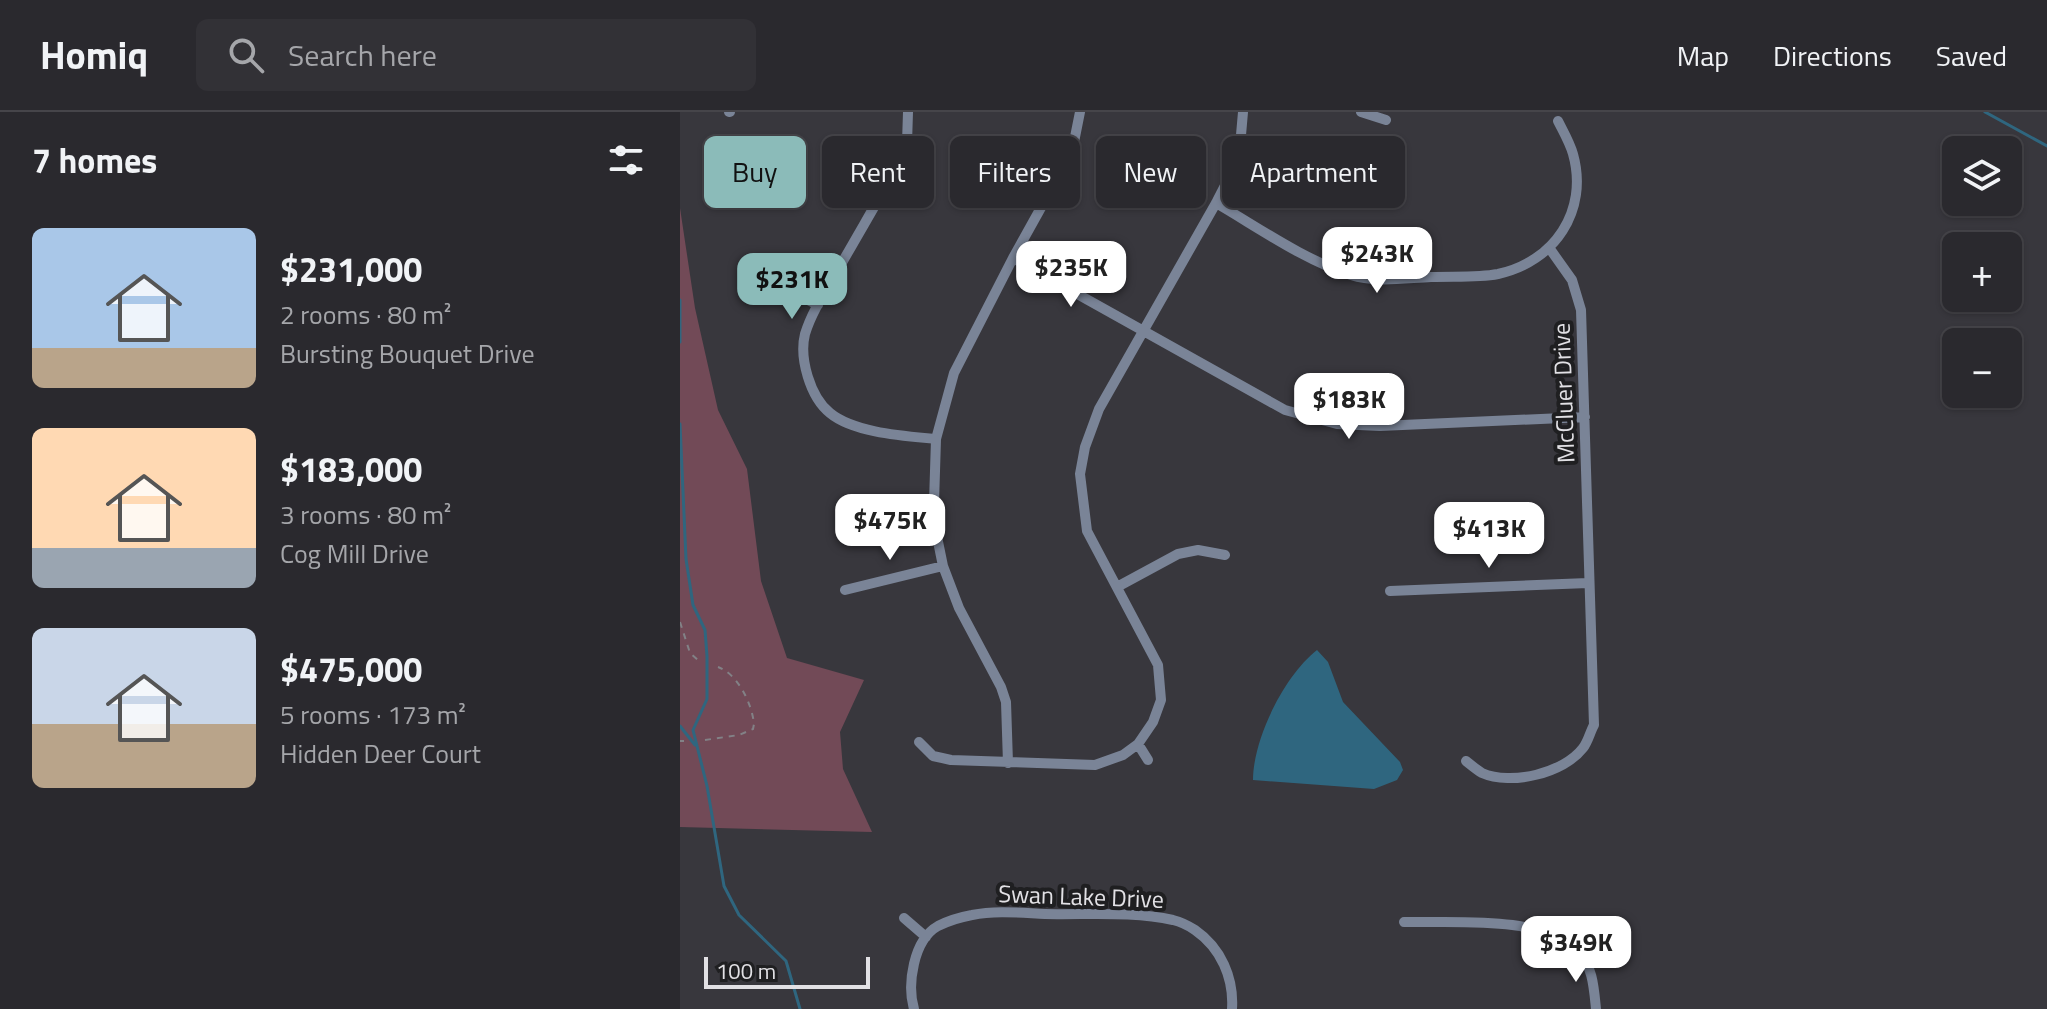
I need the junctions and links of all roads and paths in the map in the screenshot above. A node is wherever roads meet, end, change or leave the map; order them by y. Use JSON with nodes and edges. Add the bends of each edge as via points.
{"nodes":[{"id":1,"x":908,"y":112,"type":"edge"},
{"id":2,"x":1080,"y":112,"type":"edge"},
{"id":3,"x":1243,"y":112,"type":"edge"},
{"id":4,"x":1361,"y":112,"type":"edge"},
{"id":5,"x":1386,"y":120,"type":"dead end"},
{"id":6,"x":1558,"y":121,"type":"dead end"},
{"id":7,"x":1216,"y":203,"type":"junction"},
{"id":8,"x":1550,"y":249,"type":"junction"},
{"id":9,"x":1013,"y":258,"type":"junction"},
{"id":10,"x":779,"y":285,"type":"dead end"},
{"id":11,"x":818,"y":305,"type":"junction"},
{"id":12,"x":1145,"y":330,"type":"junction"},
{"id":13,"x":1585,"y":417,"type":"junction"},
{"id":14,"x":936,"y":439,"type":"junction"},
{"id":15,"x":1225,"y":555,"type":"dead end"},
{"id":16,"x":943,"y":566,"type":"junction"},
{"id":17,"x":1588,"y":583,"type":"junction"},
{"id":18,"x":1117,"y":587,"type":"junction"},
{"id":19,"x":845,"y":590,"type":"dead end"},
{"id":20,"x":1390,"y":591,"type":"dead end"},
{"id":21,"x":680,"y":622,"type":"edge"},
{"id":22,"x":699,"y":661,"type":"dead end"},
{"id":23,"x":718,"y":667,"type":"dead end"},
{"id":24,"x":705,"y":740,"type":"dead end"},
{"id":25,"x":919,"y":742,"type":"dead end"},
{"id":26,"x":1138,"y":744,"type":"junction"},
{"id":27,"x":1148,"y":760,"type":"dead end"},
{"id":28,"x":1466,"y":761,"type":"dead end"},
{"id":29,"x":1008,"y":763,"type":"junction"},
{"id":30,"x":904,"y":918,"type":"dead end"},
{"id":31,"x":1404,"y":922,"type":"dead end"},
{"id":32,"x":1599,"y":936,"type":"dead end"},
{"id":33,"x":926,"y":937,"type":"junction"},
{"id":34,"x":1580,"y":952,"type":"junction"},
{"id":35,"x":914,"y":1009,"type":"edge"},
{"id":36,"x":1232,"y":1009,"type":"edge"},
{"id":37,"x":1596,"y":1009,"type":"edge"}],
"edges":[{"from":1,"to":11,"type":"street","via":[[903,156]]},
{"from":2,"to":9,"type":"street","via":[[1072,152]]},
{"from":3,"to":7,"type":"street","via":[[1239,158]]},
{"from":4,"to":5,"type":"street"},
{"from":6,"to":8,"type":"street","via":[[1573,154],[1577,181],[1570,219]]},
{"from":7,"to":8,"type":"street","via":[[1355,277],[1496,274],[1522,267]]},
{"from":7,"to":12,"type":"street"},
{"from":8,"to":13,"type":"street","name":"McCluer Drive","via":[[1572,280],[1581,310]]},
{"from":9,"to":12,"type":"street"},
{"from":9,"to":14,"type":"street","via":[[954,373]]},
{"from":10,"to":11,"type":"street"},
{"from":11,"to":14,"type":"street","via":[[803,354],[809,380],[829,412],[876,430]]},
{"from":12,"to":13,"type":"street","via":[[1285,410],[1337,424]]},
{"from":12,"to":18,"type":"street","via":[[1099,409],[1080,474],[1087,531]]},
{"from":13,"to":17,"type":"street","name":"McCluer Drive"},
{"from":14,"to":16,"type":"street","via":[[934,515]]},
{"from":15,"to":18,"type":"street","via":[[1198,550],[1178,554]]},
{"from":16,"to":19,"type":"street"},
{"from":16,"to":29,"type":"street","via":[[1006,702]]},
{"from":17,"to":20,"type":"street"},
{"from":17,"to":28,"type":"street","name":"McCluer Drive","via":[[1594,725],[1583,748],[1561,768],[1532,776],[1482,773]]},
{"from":18,"to":26,"type":"street","via":[[1158,665],[1161,700]]},
{"from":21,"to":22,"type":"path","via":[[690,653]]},
{"from":23,"to":24,"type":"path","via":[[732,674],[754,724],[739,735]]},
{"from":25,"to":29,"type":"street","via":[[933,756]]},
{"from":26,"to":27,"type":"street"},
{"from":26,"to":29,"type":"street","via":[[1095,765]]},
{"from":30,"to":33,"type":"street"},
{"from":31,"to":34,"type":"street","via":[[1526,926],[1552,932]]},
{"from":32,"to":34,"type":"street"},
{"from":33,"to":35,"type":"street","via":[[915,959]]},
{"from":33,"to":36,"type":"street","name":"Swan Lake Drive","via":[[935,927],[973,914],[1175,920],[1193,928],[1220,954]]},
{"from":34,"to":37,"type":"street","via":[[1594,982]]}]}
